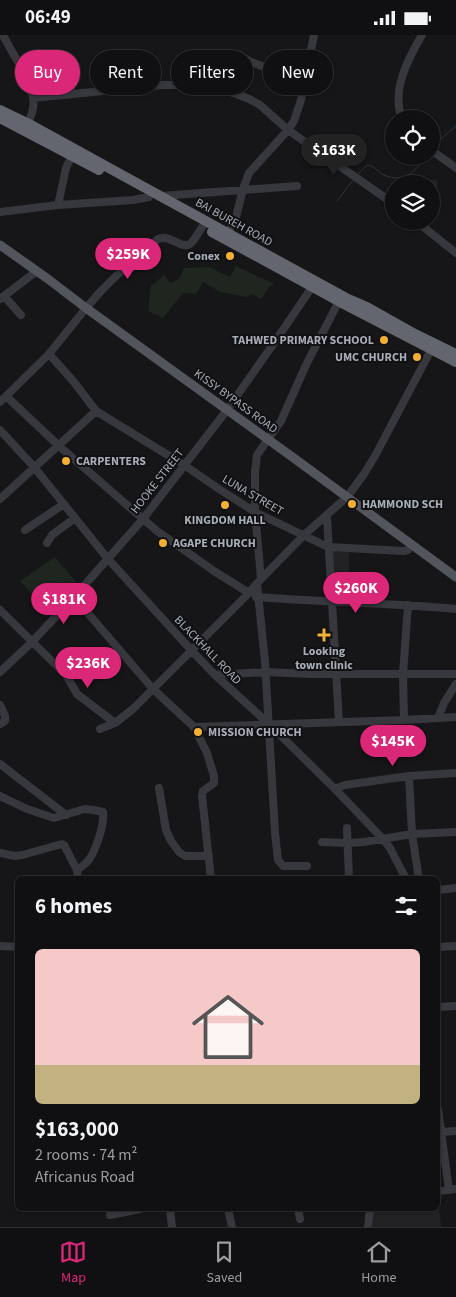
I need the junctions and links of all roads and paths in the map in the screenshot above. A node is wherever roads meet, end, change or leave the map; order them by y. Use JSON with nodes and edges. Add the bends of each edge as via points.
{"nodes":[{"id":1,"x":4,"y":35,"type":"edge"},
{"id":2,"x":314,"y":35,"type":"edge"},
{"id":3,"x":422,"y":35,"type":"edge"},
{"id":4,"x":310,"y":50,"type":"edge"},
{"id":5,"x":301,"y":95,"type":"edge"},
{"id":6,"x":33,"y":98,"type":"junction"},
{"id":7,"x":400,"y":110,"type":"edge"},
{"id":8,"x":0,"y":111,"type":"edge"},
{"id":9,"x":0,"y":118,"type":"edge"},
{"id":10,"x":26,"y":127,"type":"junction"},
{"id":11,"x":288,"y":131,"type":"junction"},
{"id":12,"x":73,"y":153,"type":"junction"},
{"id":13,"x":440,"y":156,"type":"edge"},
{"id":14,"x":456,"y":168,"type":"edge"},
{"id":15,"x":297,"y":186,"type":"dead end"},
{"id":16,"x":243,"y":189,"type":"junction"},
{"id":17,"x":161,"y":196,"type":"junction"},
{"id":18,"x":149,"y":197,"type":"junction"},
{"id":19,"x":385,"y":198,"type":"edge"},
{"id":20,"x":58,"y":205,"type":"junction"},
{"id":21,"x":0,"y":212,"type":"edge"},
{"id":22,"x":203,"y":227,"type":"junction"},
{"id":23,"x":427,"y":230,"type":"edge"},
{"id":24,"x":226,"y":236,"type":"junction"},
{"id":25,"x":0,"y":245,"type":"edge"},
{"id":26,"x":456,"y":253,"type":"edge"},
{"id":27,"x":37,"y":271,"type":"junction"},
{"id":28,"x":312,"y":287,"type":"junction"},
{"id":29,"x":2,"y":298,"type":"edge"},
{"id":30,"x":339,"y":301,"type":"junction"},
{"id":31,"x":85,"y":309,"type":"junction"},
{"id":32,"x":20,"y":315,"type":"dead end"},
{"id":33,"x":431,"y":350,"type":"junction"},
{"id":34,"x":456,"y":354,"type":"edge"},
{"id":35,"x":49,"y":355,"type":"junction"},
{"id":36,"x":456,"y":362,"type":"edge"},
{"id":37,"x":3,"y":399,"type":"edge"},
{"id":38,"x":227,"y":410,"type":"junction"},
{"id":39,"x":96,"y":411,"type":"junction"},
{"id":40,"x":0,"y":430,"type":"edge"},
{"id":41,"x":269,"y":440,"type":"junction"},
{"id":42,"x":59,"y":446,"type":"junction"},
{"id":43,"x":184,"y":465,"type":"junction"},
{"id":44,"x":34,"y":467,"type":"junction"},
{"id":45,"x":348,"y":497,"type":"junction"},
{"id":46,"x":0,"y":499,"type":"edge"},
{"id":47,"x":64,"y":504,"type":"junction"},
{"id":48,"x":255,"y":512,"type":"junction"},
{"id":49,"x":326,"y":517,"type":"junction"},
{"id":50,"x":75,"y":518,"type":"junction"},
{"id":51,"x":143,"y":519,"type":"junction"},
{"id":52,"x":25,"y":530,"type":"dead end"},
{"id":53,"x":304,"y":535,"type":"junction"},
{"id":54,"x":47,"y":543,"type":"dead end"},
{"id":55,"x":412,"y":545,"type":"junction"},
{"id":56,"x":328,"y":547,"type":"junction"},
{"id":57,"x":108,"y":559,"type":"junction"},
{"id":58,"x":456,"y":577,"type":"edge"},
{"id":59,"x":259,"y":581,"type":"junction"},
{"id":60,"x":248,"y":595,"type":"junction"},
{"id":61,"x":74,"y":597,"type":"junction"},
{"id":62,"x":259,"y":597,"type":"junction"},
{"id":63,"x":332,"y":602,"type":"junction"},
{"id":64,"x":408,"y":605,"type":"junction"},
{"id":65,"x":456,"y":609,"type":"edge"},
{"id":66,"x":0,"y":610,"type":"edge"},
{"id":67,"x":32,"y":641,"type":"junction"},
{"id":68,"x":192,"y":651,"type":"junction"},
{"id":69,"x":0,"y":672,"type":"edge"},
{"id":70,"x":266,"y":672,"type":"junction"},
{"id":71,"x":336,"y":674,"type":"junction"},
{"id":72,"x":403,"y":674,"type":"junction"},
{"id":73,"x":456,"y":674,"type":"edge"},
{"id":74,"x":215,"y":675,"type":"junction"},
{"id":75,"x":456,"y":684,"type":"edge"},
{"id":76,"x":153,"y":689,"type":"junction"},
{"id":77,"x":0,"y":705,"type":"edge"},
{"id":78,"x":456,"y":717,"type":"edge"},
{"id":79,"x":438,"y":718,"type":"junction"},
{"id":80,"x":404,"y":720,"type":"junction"},
{"id":81,"x":339,"y":721,"type":"junction"},
{"id":82,"x":115,"y":723,"type":"junction"},
{"id":83,"x":0,"y":724,"type":"edge"},
{"id":84,"x":269,"y":724,"type":"junction"},
{"id":85,"x":194,"y":727,"type":"junction"},
{"id":86,"x":100,"y":729,"type":"dead end"},
{"id":87,"x":0,"y":764,"type":"edge"},
{"id":88,"x":456,"y":773,"type":"edge"},
{"id":89,"x":409,"y":776,"type":"junction"},
{"id":90,"x":159,"y":788,"type":"dead end"},
{"id":91,"x":336,"y":789,"type":"junction"},
{"id":92,"x":0,"y":797,"type":"edge"},
{"id":93,"x":66,"y":815,"type":"junction"},
{"id":94,"x":346,"y":828,"type":"dead end"},
{"id":95,"x":456,"y":832,"type":"edge"},
{"id":96,"x":412,"y":834,"type":"junction"},
{"id":97,"x":382,"y":838,"type":"junction"},
{"id":98,"x":322,"y":842,"type":"dead end"},
{"id":99,"x":348,"y":843,"type":"junction"},
{"id":100,"x":0,"y":853,"type":"edge"},
{"id":101,"x":209,"y":856,"type":"junction"},
{"id":102,"x":307,"y":866,"type":"dead end"},
{"id":103,"x":77,"y":870,"type":"junction"},
{"id":104,"x":78,"y":876,"type":"edge"},
{"id":105,"x":212,"y":876,"type":"edge"},
{"id":106,"x":349,"y":876,"type":"edge"},
{"id":107,"x":404,"y":876,"type":"edge"},
{"id":108,"x":419,"y":876,"type":"edge"},
{"id":109,"x":456,"y":888,"type":"edge"},
{"id":110,"x":440,"y":890,"type":"edge"},
{"id":111,"x":0,"y":946,"type":"edge"},
{"id":112,"x":456,"y":946,"type":"edge"},
{"id":113,"x":15,"y":947,"type":"edge"},
{"id":114,"x":440,"y":947,"type":"edge"},
{"id":115,"x":456,"y":1006,"type":"edge"},
{"id":116,"x":440,"y":1007,"type":"edge"},
{"id":117,"x":440,"y":1120,"type":"edge"},
{"id":118,"x":456,"y":1131,"type":"edge"},
{"id":119,"x":442,"y":1132,"type":"junction"},
{"id":120,"x":452,"y":1190,"type":"edge"},
{"id":121,"x":130,"y":1211,"type":"edge"},
{"id":122,"x":170,"y":1211,"type":"edge"},
{"id":123,"x":228,"y":1211,"type":"edge"},
{"id":124,"x":298,"y":1211,"type":"edge"},
{"id":125,"x":370,"y":1211,"type":"edge"},
{"id":126,"x":110,"y":1215,"type":"dead end"},
{"id":127,"x":300,"y":1219,"type":"dead end"},
{"id":128,"x":172,"y":1227,"type":"edge"},
{"id":129,"x":232,"y":1227,"type":"edge"},
{"id":130,"x":368,"y":1227,"type":"edge"}],
"edges":[{"from":1,"to":6,"type":"street"},
{"from":2,"to":4,"type":"street"},
{"from":3,"to":7,"type":"street","via":[[405,67]]},
{"from":5,"to":11,"type":"street"},
{"from":6,"to":10,"type":"street"},
{"from":6,"to":11,"type":"street","via":[[162,85],[201,87],[249,99]]},
{"from":8,"to":10,"type":"highway","name":"BAI BUREH ROAD"},
{"from":9,"to":10,"type":"highway"},
{"from":10,"to":12,"type":"highway","name":"BAI BUREH ROAD"},
{"from":11,"to":16,"type":"street","via":[[249,173]]},
{"from":11,"to":19,"type":"street"},
{"from":12,"to":17,"type":"highway","name":"BAI BUREH ROAD"},
{"from":12,"to":18,"type":"highway"},
{"from":12,"to":20,"type":"street","via":[[66,168]]},
{"from":13,"to":14,"type":"street"},
{"from":15,"to":16,"type":"street"},
{"from":16,"to":17,"type":"street"},
{"from":16,"to":24,"type":"street","via":[[239,209]]},
{"from":17,"to":24,"type":"highway","name":"BAI BUREH ROAD"},
{"from":18,"to":20,"type":"street"},
{"from":18,"to":22,"type":"highway"},
{"from":20,"to":21,"type":"street"},
{"from":22,"to":24,"type":"highway"},
{"from":22,"to":31,"type":"street","via":[[187,245],[166,237],[158,239]]},
{"from":23,"to":26,"type":"street"},
{"from":24,"to":28,"type":"highway"},
{"from":24,"to":34,"type":"highway","name":"BAI BUREH ROAD"},
{"from":25,"to":27,"type":"main road","name":"KISSY BYPASS ROAD"},
{"from":27,"to":29,"type":"street"},
{"from":27,"to":31,"type":"main road","name":"KISSY BYPASS ROAD"},
{"from":28,"to":30,"type":"highway"},
{"from":28,"to":38,"type":"street","name":"HOOKE STREET"},
{"from":29,"to":32,"type":"street"},
{"from":30,"to":33,"type":"highway"},
{"from":30,"to":41,"type":"street","via":[[282,421]]},
{"from":31,"to":35,"type":"street"},
{"from":31,"to":38,"type":"main road","name":"KISSY BYPASS ROAD"},
{"from":33,"to":36,"type":"highway"},
{"from":33,"to":45,"type":"street","via":[[375,456]]},
{"from":35,"to":37,"type":"street"},
{"from":35,"to":39,"type":"street"},
{"from":37,"to":42,"type":"street"},
{"from":38,"to":41,"type":"main road","name":"KISSY BYPASS ROAD"},
{"from":38,"to":43,"type":"street","name":"HOOKE STREET"},
{"from":39,"to":42,"type":"street"},
{"from":39,"to":43,"type":"street","name":"LUNA STREET"},
{"from":40,"to":44,"type":"street","name":"BLACKHALL ROAD"},
{"from":41,"to":45,"type":"main road","name":"KISSY BYPASS ROAD"},
{"from":41,"to":48,"type":"street","via":[[257,455]]},
{"from":42,"to":44,"type":"street"},
{"from":42,"to":51,"type":"street"},
{"from":43,"to":48,"type":"street","name":"LUNA STREET"},
{"from":43,"to":51,"type":"street","name":"HOOKE STREET"},
{"from":44,"to":46,"type":"street"},
{"from":44,"to":47,"type":"street","name":"BLACKHALL ROAD"},
{"from":45,"to":49,"type":"street"},
{"from":45,"to":55,"type":"main road","name":"KISSY BYPASS ROAD"},
{"from":47,"to":50,"type":"street","name":"BLACKHALL ROAD"},
{"from":47,"to":52,"type":"street"},
{"from":48,"to":53,"type":"street","name":"LUNA STREET"},
{"from":48,"to":59,"type":"street"},
{"from":49,"to":53,"type":"street"},
{"from":49,"to":56,"type":"street"},
{"from":50,"to":54,"type":"street","via":[[52,535]]},
{"from":50,"to":57,"type":"street","name":"BLACKHALL ROAD"},
{"from":51,"to":57,"type":"street","name":"HOOKE STREET"},
{"from":51,"to":60,"type":"street"},
{"from":53,"to":56,"type":"street","name":"LUNA STREET"},
{"from":53,"to":59,"type":"street"},
{"from":55,"to":56,"type":"street","name":"LUNA STREET","via":[[404,551]]},
{"from":55,"to":58,"type":"main road","name":"KISSY BYPASS ROAD"},
{"from":56,"to":63,"type":"street"},
{"from":57,"to":61,"type":"street","name":"HOOKE STREET"},
{"from":57,"to":68,"type":"street","name":"BLACKHALL ROAD"},
{"from":59,"to":60,"type":"street"},
{"from":59,"to":62,"type":"street"},
{"from":60,"to":62,"type":"street"},
{"from":60,"to":68,"type":"street"},
{"from":61,"to":67,"type":"street","name":"HOOKE STREET"},
{"from":61,"to":76,"type":"street"},
{"from":62,"to":63,"type":"street"},
{"from":62,"to":70,"type":"street"},
{"from":63,"to":64,"type":"street"},
{"from":63,"to":71,"type":"street"},
{"from":64,"to":65,"type":"street"},
{"from":64,"to":72,"type":"street"},
{"from":66,"to":67,"type":"street"},
{"from":67,"to":69,"type":"street","name":"HOOKE STREET"},
{"from":67,"to":82,"type":"street","via":[[66,675],[77,694]]},
{"from":68,"to":74,"type":"street","name":"BLACKHALL ROAD"},
{"from":68,"to":76,"type":"street"},
{"from":70,"to":71,"type":"street"},
{"from":70,"to":74,"type":"street"},
{"from":70,"to":84,"type":"street"},
{"from":71,"to":72,"type":"street"},
{"from":71,"to":81,"type":"street"},
{"from":72,"to":73,"type":"street"},
{"from":72,"to":80,"type":"street"},
{"from":74,"to":84,"type":"street","name":"BLACKHALL ROAD"},
{"from":75,"to":79,"type":"street"},
{"from":76,"to":82,"type":"street"},
{"from":76,"to":85,"type":"street"},
{"from":77,"to":83,"type":"street","via":[[5,721]]},
{"from":78,"to":79,"type":"street"},
{"from":79,"to":80,"type":"street"},
{"from":80,"to":81,"type":"street"},
{"from":81,"to":84,"type":"street"},
{"from":82,"to":86,"type":"street"},
{"from":84,"to":85,"type":"street"},
{"from":84,"to":91,"type":"street","name":"BLACKHALL ROAD"},
{"from":84,"to":102,"type":"street","via":[[278,860],[284,866]]},
{"from":85,"to":101,"type":"street","via":[[214,776],[214,783],[203,791],[202,796]]},
{"from":87,"to":93,"type":"street"},
{"from":88,"to":89,"type":"street"},
{"from":89,"to":91,"type":"street"},
{"from":89,"to":96,"type":"street"},
{"from":90,"to":101,"type":"street","via":[[166,830],[175,846],[185,856]]},
{"from":91,"to":97,"type":"street","name":"BLACKHALL ROAD"},
{"from":92,"to":93,"type":"street","via":[[51,818]]},
{"from":93,"to":103,"type":"street","via":[[85,809],[104,814],[89,860]]},
{"from":94,"to":99,"type":"street"},
{"from":95,"to":96,"type":"street"},
{"from":96,"to":97,"type":"street"},
{"from":96,"to":108,"type":"street"},
{"from":97,"to":99,"type":"street"},
{"from":97,"to":107,"type":"street","name":"BLACKHALL ROAD"},
{"from":98,"to":99,"type":"street"},
{"from":99,"to":106,"type":"street"},
{"from":100,"to":103,"type":"street","via":[[16,856],[62,844]]},
{"from":101,"to":105,"type":"street"},
{"from":103,"to":104,"type":"street"},
{"from":109,"to":110,"type":"street"},
{"from":111,"to":113,"type":"street"},
{"from":112,"to":114,"type":"street"},
{"from":115,"to":116,"type":"street"},
{"from":117,"to":119,"type":"street"},
{"from":118,"to":119,"type":"street"},
{"from":119,"to":120,"type":"street"},
{"from":121,"to":126,"type":"street"},
{"from":122,"to":128,"type":"street"},
{"from":123,"to":129,"type":"street"},
{"from":124,"to":127,"type":"street"},
{"from":125,"to":130,"type":"street"}]}
